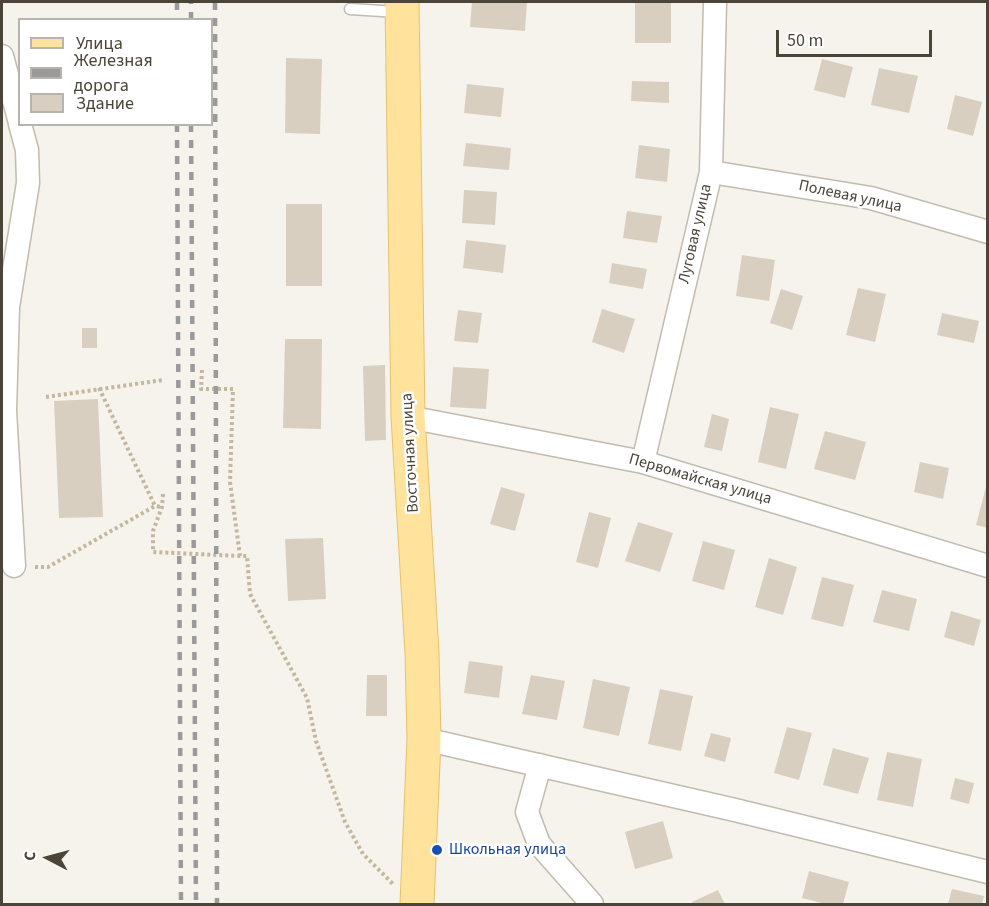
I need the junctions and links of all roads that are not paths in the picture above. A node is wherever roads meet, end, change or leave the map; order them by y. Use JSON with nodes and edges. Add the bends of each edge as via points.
{"nodes":[{"id":1,"x":715,"y":2,"type":"edge"},
{"id":2,"x":402,"y":7,"type":"edge"},
{"id":3,"x":350,"y":9,"type":"dead end"},
{"id":4,"x":2,"y":56,"type":"edge"},
{"id":5,"x":18,"y":116,"type":"edge"},
{"id":6,"x":21,"y":126,"type":"edge"},
{"id":7,"x":711,"y":172,"type":"junction"},
{"id":8,"x":987,"y":232,"type":"edge"},
{"id":9,"x":408,"y":417,"type":"junction"},
{"id":10,"x":3,"y":439,"type":"edge"},
{"id":11,"x":643,"y":462,"type":"junction"},
{"id":12,"x":14,"y":566,"type":"road end"},
{"id":13,"x":987,"y":566,"type":"edge"},
{"id":14,"x":424,"y":739,"type":"junction"},
{"id":15,"x":540,"y":765,"type":"junction"},
{"id":16,"x":987,"y":872,"type":"edge"},
{"id":17,"x":406,"y":896,"type":"edge"},
{"id":18,"x":592,"y":904,"type":"edge"}],
"edges":[{"from":1,"to":7,"type":"street","name":"Луговая улица"},
{"from":2,"to":3,"type":"lane"},
{"from":2,"to":9,"type":"main road","name":"Восточная улица"},
{"from":4,"to":5,"type":"street"},
{"from":6,"to":10,"type":"street","via":[[27,150],[28,183],[8,307]]},
{"from":7,"to":8,"type":"street","name":"Полевая улица","via":[[871,198]]},
{"from":7,"to":11,"type":"street","name":"Луговая улица"},
{"from":9,"to":11,"type":"street","name":"Первомайская улица"},
{"from":9,"to":14,"type":"main road","name":"Восточная улица"},
{"from":10,"to":12,"type":"street"},
{"from":11,"to":13,"type":"street","name":"Первомайская улица"},
{"from":14,"to":15,"type":"street"},
{"from":14,"to":17,"type":"main road","name":"Восточная улица"},
{"from":15,"to":16,"type":"street"},
{"from":15,"to":18,"type":"street","via":[[527,812],[539,844]]}]}
